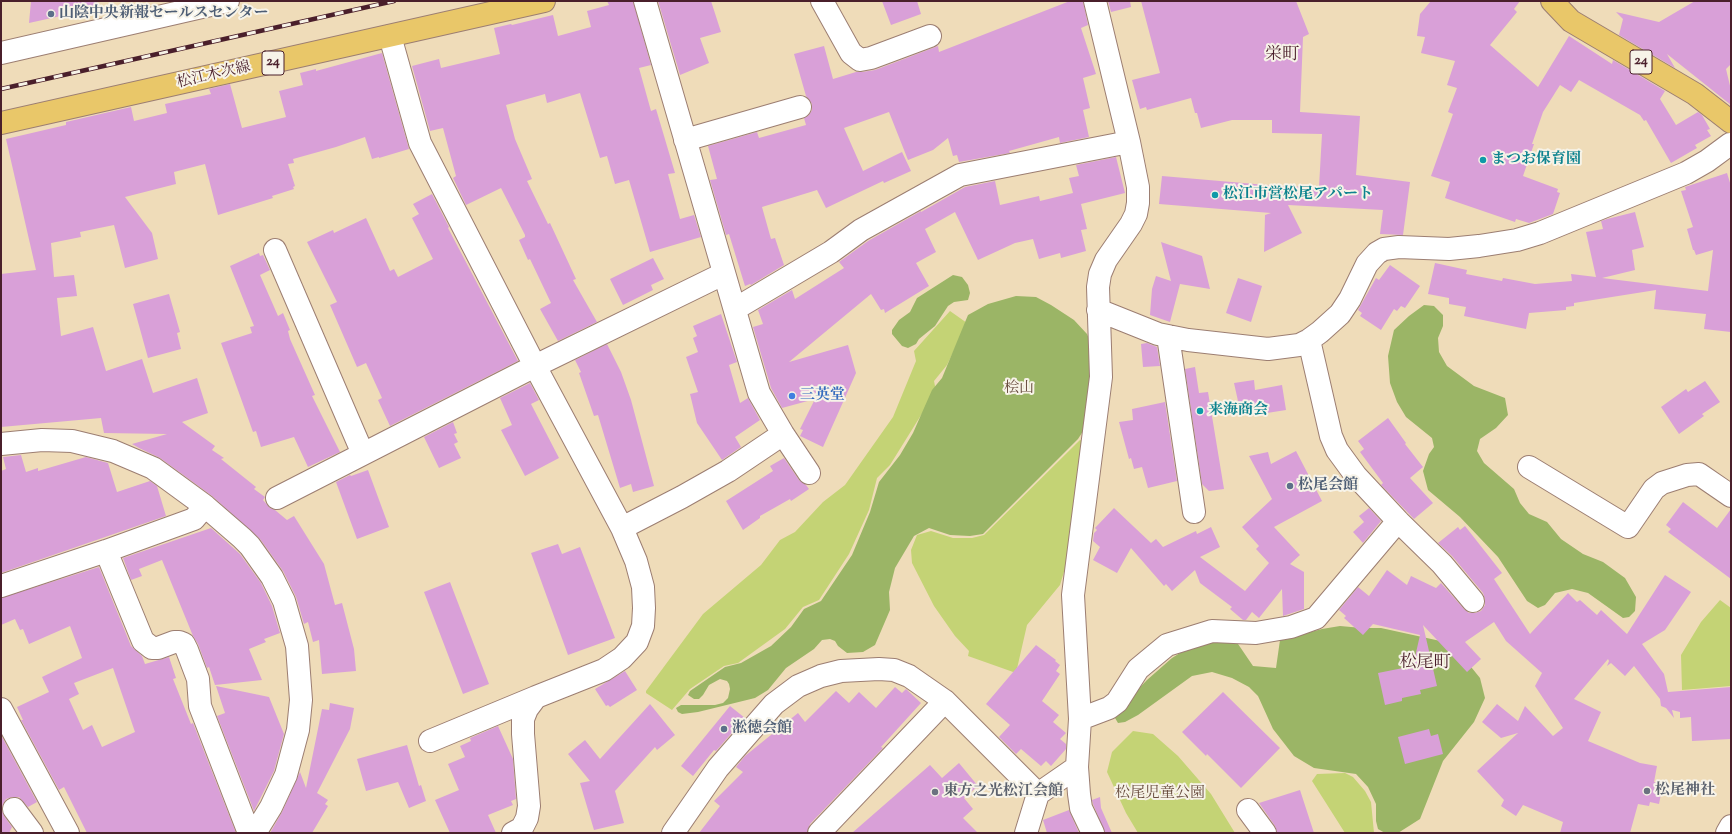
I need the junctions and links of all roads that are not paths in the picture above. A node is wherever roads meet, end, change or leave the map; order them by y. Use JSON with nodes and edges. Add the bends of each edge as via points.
{"nodes":[{"id":1,"x":228,"y":1,"type":"edge"},
{"id":2,"x":544,"y":1,"type":"edge"},
{"id":3,"x":645,"y":1,"type":"edge"},
{"id":4,"x":822,"y":1,"type":"edge"},
{"id":5,"x":1095,"y":1,"type":"edge"},
{"id":6,"x":1552,"y":1,"type":"edge"},
{"id":7,"x":390,"y":36,"type":"junction"},
{"id":8,"x":930,"y":36,"type":"dead end"},
{"id":9,"x":1,"y":53,"type":"edge"},
{"id":10,"x":800,"y":107,"type":"dead end"},
{"id":11,"x":1731,"y":122,"type":"edge"},
{"id":12,"x":1,"y":123,"type":"edge"},
{"id":13,"x":685,"y":140,"type":"junction"},
{"id":14,"x":1129,"y":142,"type":"junction"},
{"id":15,"x":1730,"y":145,"type":"edge"},
{"id":16,"x":275,"y":250,"type":"dead end"},
{"id":17,"x":724,"y":274,"type":"junction"},
{"id":18,"x":735,"y":309,"type":"junction"},
{"id":19,"x":1098,"y":310,"type":"junction"},
{"id":20,"x":1168,"y":336,"type":"junction"},
{"id":21,"x":1309,"y":340,"type":"junction"},
{"id":22,"x":535,"y":366,"type":"junction"},
{"id":23,"x":783,"y":434,"type":"junction"},
{"id":24,"x":1,"y":444,"type":"edge"},
{"id":25,"x":362,"y":454,"type":"junction"},
{"id":26,"x":1529,"y":467,"type":"dead end"},
{"id":27,"x":809,"y":472,"type":"dead end"},
{"id":28,"x":1731,"y":496,"type":"edge"},
{"id":29,"x":277,"y":498,"type":"dead end"},
{"id":30,"x":205,"y":506,"type":"junction"},
{"id":31,"x":1194,"y":512,"type":"dead end"},
{"id":32,"x":1398,"y":521,"type":"junction"},
{"id":33,"x":622,"y":528,"type":"junction"},
{"id":34,"x":106,"y":551,"type":"junction"},
{"id":35,"x":1,"y":586,"type":"edge"},
{"id":36,"x":1473,"y":601,"type":"dead end"},
{"id":37,"x":536,"y":697,"type":"junction"},
{"id":38,"x":945,"y":701,"type":"junction"},
{"id":39,"x":1,"y":709,"type":"edge"},
{"id":40,"x":1080,"y":719,"type":"junction"},
{"id":41,"x":430,"y":741,"type":"dead end"},
{"id":42,"x":1077,"y":766,"type":"junction"},
{"id":43,"x":1038,"y":794,"type":"junction"},
{"id":44,"x":14,"y":809,"type":"dead end"},
{"id":45,"x":1248,"y":810,"type":"dead end"},
{"id":46,"x":1731,"y":826,"type":"edge"},
{"id":47,"x":32,"y":833,"type":"edge"},
{"id":48,"x":68,"y":833,"type":"edge"},
{"id":49,"x":249,"y":833,"type":"edge"},
{"id":50,"x":255,"y":833,"type":"edge"},
{"id":51,"x":513,"y":833,"type":"edge"},
{"id":52,"x":674,"y":833,"type":"edge"},
{"id":53,"x":819,"y":833,"type":"edge"},
{"id":54,"x":1026,"y":833,"type":"edge"},
{"id":55,"x":1093,"y":833,"type":"edge"},
{"id":56,"x":1265,"y":833,"type":"edge"},
{"id":57,"x":1727,"y":833,"type":"edge"}],
"edges":[{"from":1,"to":9,"type":"street"},
{"from":2,"to":7,"type":"main road","name":"松江木次線","number":"24"},
{"from":3,"to":13,"type":"street"},
{"from":4,"to":8,"type":"street","via":[[851,53],[860,60]]},
{"from":5,"to":14,"type":"street"},
{"from":6,"to":11,"type":"main road","number":"24","via":[[1571,21],[1695,94]]},
{"from":7,"to":12,"type":"main road","name":"松江木次線","number":"24"},
{"from":7,"to":22,"type":"street","via":[[420,143]]},
{"from":10,"to":13,"type":"street"},
{"from":13,"to":17,"type":"street"},
{"from":14,"to":18,"type":"street","via":[[960,175],[861,230],[831,252]]},
{"from":14,"to":19,"type":"street","via":[[1138,187],[1136,214],[1106,260],[1100,274]]},
{"from":15,"to":21,"type":"street","via":[[1686,173],[1517,240],[1449,249],[1384,249],[1367,264],[1340,314]]},
{"from":16,"to":25,"type":"street"},
{"from":17,"to":18,"type":"street"},
{"from":17,"to":22,"type":"street"},
{"from":18,"to":23,"type":"street","via":[[759,393]]},
{"from":19,"to":20,"type":"street"},
{"from":19,"to":40,"type":"street","via":[[1101,376],[1073,595]]},
{"from":20,"to":21,"type":"street","via":[[1268,349],[1282,348]]},
{"from":20,"to":31,"type":"street"},
{"from":21,"to":32,"type":"street","via":[[1331,436],[1337,450],[1356,476]]},
{"from":22,"to":25,"type":"street"},
{"from":22,"to":33,"type":"street"},
{"from":23,"to":27,"type":"street"},
{"from":23,"to":33,"type":"street","via":[[728,471]]},
{"from":24,"to":30,"type":"street","via":[[56,440],[94,445],[153,468]]},
{"from":25,"to":29,"type":"street"},
{"from":26,"to":28,"type":"street","via":[[1628,527],[1654,489],[1662,483],[1687,475],[1699,474]]},
{"from":30,"to":34,"type":"street","via":[[194,519]]},
{"from":30,"to":50,"type":"street","via":[[250,546],[272,577],[284,601],[297,646],[301,700],[296,737],[280,790]]},
{"from":32,"to":36,"type":"street","via":[[1442,564]]},
{"from":32,"to":40,"type":"street","via":[[1316,618],[1291,627],[1256,633],[1212,631],[1167,645],[1138,669],[1117,702],[1109,708]]},
{"from":33,"to":37,"type":"street","via":[[636,561],[643,587],[643,626],[636,642],[622,658],[604,670]]},
{"from":34,"to":35,"type":"street"},
{"from":34,"to":49,"type":"street","via":[[146,645],[158,648],[174,642],[184,644],[198,679],[200,706]]},
{"from":37,"to":41,"type":"street"},
{"from":37,"to":51,"type":"street","via":[[523,719],[529,806],[527,818],[522,828]]},
{"from":38,"to":43,"type":"street"},
{"from":38,"to":52,"type":"street","via":[[909,676],[894,670],[841,671],[798,686],[774,704],[718,768]]},
{"from":38,"to":53,"type":"street"},
{"from":39,"to":48,"type":"street"},
{"from":40,"to":42,"type":"street"},
{"from":42,"to":43,"type":"street"},
{"from":42,"to":55,"type":"street","via":[[1081,808]]},
{"from":43,"to":54,"type":"street"},
{"from":44,"to":47,"type":"street"},
{"from":45,"to":56,"type":"street"},
{"from":46,"to":57,"type":"street"}]}
